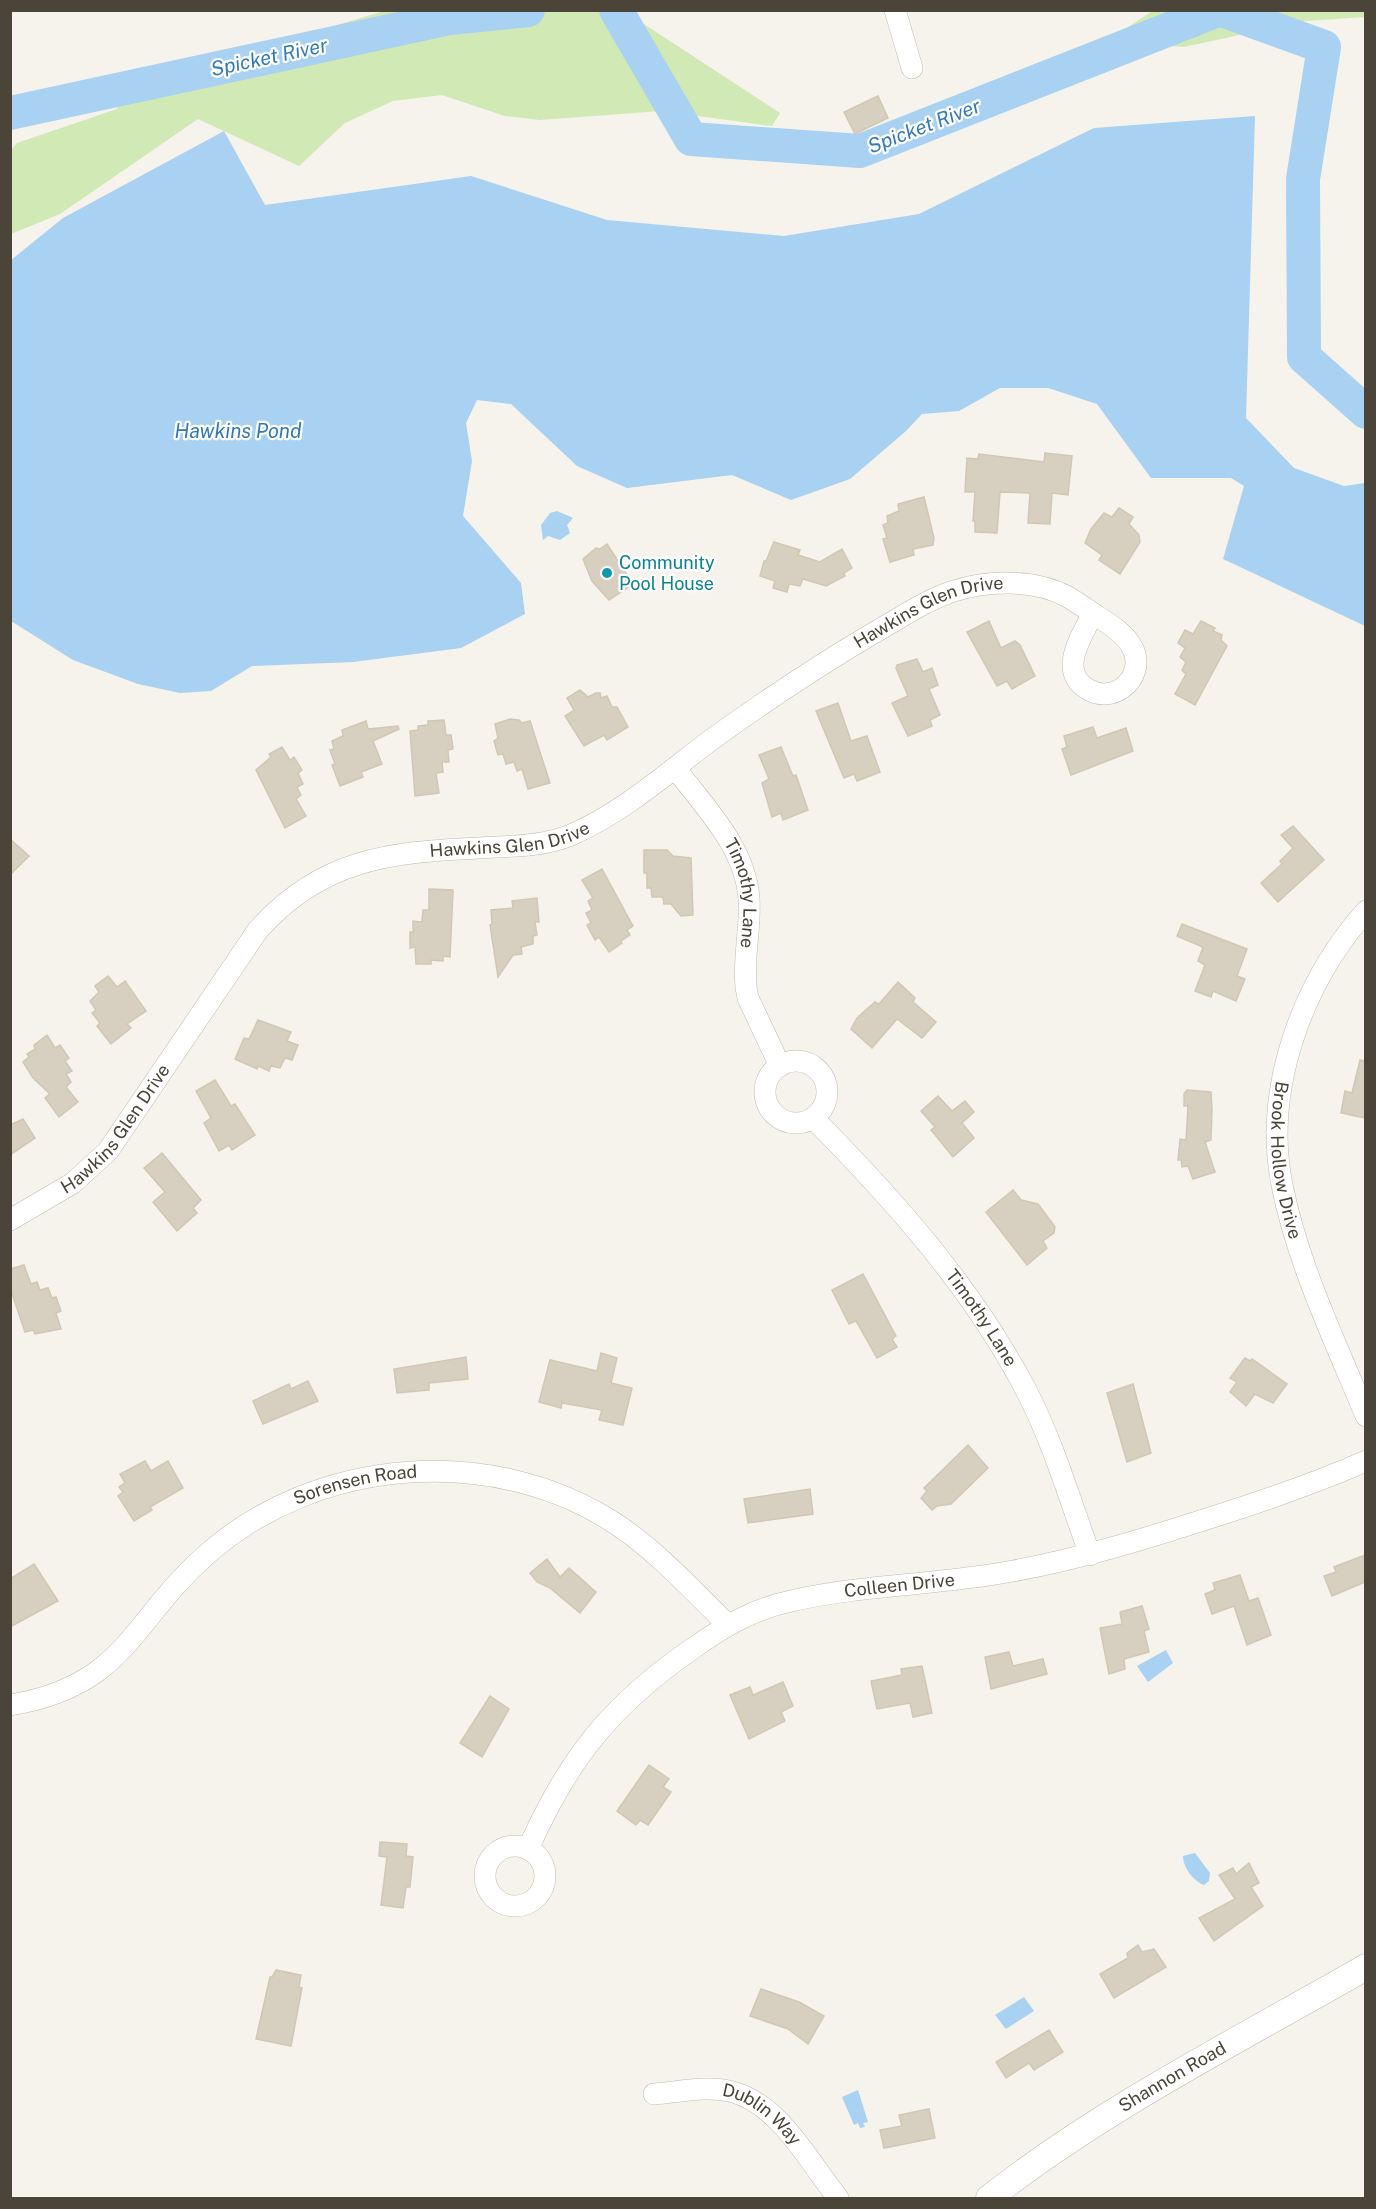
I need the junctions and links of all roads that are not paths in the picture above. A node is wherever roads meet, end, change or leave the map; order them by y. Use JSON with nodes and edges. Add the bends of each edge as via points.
{"nodes":[{"id":1,"x":895,"y":10,"type":"edge"},
{"id":2,"x":912,"y":68,"type":"dead end"},
{"id":3,"x":1093,"y":614,"type":"dead end"},
{"id":4,"x":675,"y":768,"type":"junction"},
{"id":5,"x":1365,"y":911,"type":"edge"},
{"id":6,"x":780,"y":1066,"type":"junction"},
{"id":7,"x":813,"y":1118,"type":"junction"},
{"id":8,"x":10,"y":1220,"type":"edge"},
{"id":9,"x":1365,"y":1416,"type":"edge"},
{"id":10,"x":1365,"y":1461,"type":"edge"},
{"id":11,"x":1090,"y":1555,"type":"junction"},
{"id":12,"x":728,"y":1624,"type":"junction"},
{"id":13,"x":10,"y":1705,"type":"edge"},
{"id":14,"x":528,"y":1849,"type":"dead end"},
{"id":15,"x":1365,"y":1966,"type":"edge"},
{"id":16,"x":654,"y":2094,"type":"dead end"},
{"id":17,"x":838,"y":2199,"type":"edge"},
{"id":18,"x":989,"y":2199,"type":"edge"}],
"edges":[{"from":1,"to":2,"type":"street"},
{"from":3,"to":4,"type":"street","name":"Hawkins Glen Drive","via":[[1068,597],[1036,586],[983,585],[946,594],[772,695]]},
{"from":4,"to":6,"type":"street","name":"Timothy Lane","via":[[721,828],[744,871],[749,899],[746,987]]},
{"from":4,"to":8,"type":"street","name":"Hawkins Glen Drive","via":[[596,822],[558,840],[383,856],[341,869],[302,889],[252,937],[108,1151],[73,1183]]},
{"from":5,"to":9,"type":"street","name":"Brook Hollow Drive","via":[[1321,972],[1303,1011],[1281,1096],[1277,1139],[1292,1227]]},
{"from":6,"to":7,"type":"street","via":[[767,1082],[769,1107],[789,1122]]},
{"from":6,"to":7,"type":"street","via":[[804,1062],[821,1073],[827,1097],[824,1107]]},
{"from":7,"to":11,"type":"street","name":"Timothy Lane","via":[[925,1240],[1000,1344],[1040,1421]]},
{"from":10,"to":11,"type":"street","name":"Colleen Drive","via":[[1276,1496]]},
{"from":11,"to":12,"type":"street","name":"Colleen Drive","via":[[1011,1572],[789,1601]]},
{"from":12,"to":13,"type":"street","name":"Sorensen Road","via":[[644,1545],[587,1507],[520,1482],[484,1474],[447,1471],[374,1476],[309,1493],[237,1530],[184,1576],[128,1644],[97,1673],[60,1692]]},
{"from":12,"to":14,"type":"street","name":"Colleen Drive","via":[[657,1673],[597,1731],[570,1767]]},
{"from":15,"to":18,"type":"street","name":"Shannon Road","via":[[1160,2085]]},
{"from":16,"to":17,"type":"street","name":"Dublin Way","via":[[704,2089],[731,2091],[754,2100],[772,2115]]}]}
